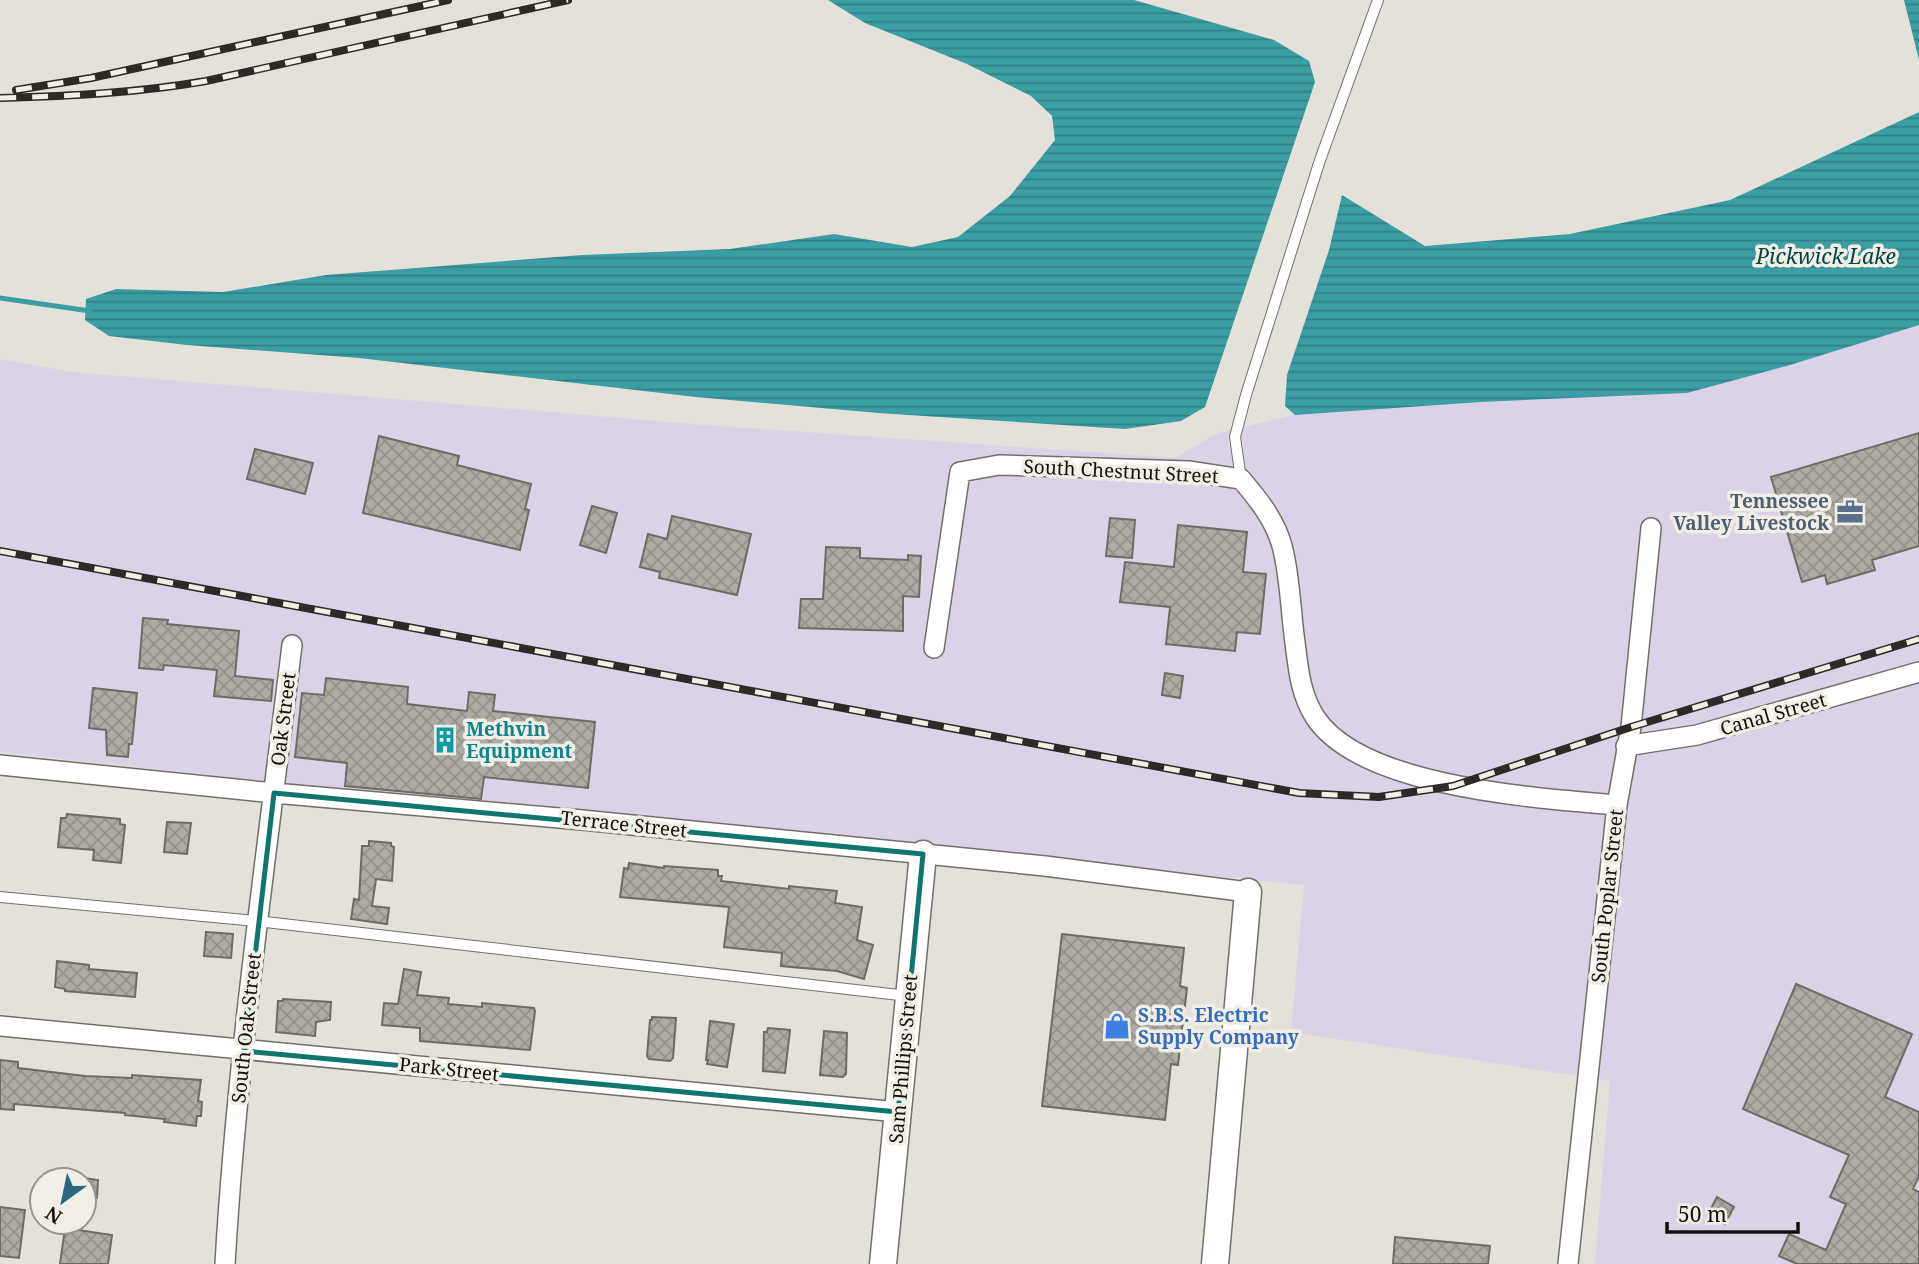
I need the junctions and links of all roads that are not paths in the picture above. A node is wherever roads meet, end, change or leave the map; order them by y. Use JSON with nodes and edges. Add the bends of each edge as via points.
{"nodes":[{"id":1,"x":1378,"y":0,"type":"edge"},
{"id":2,"x":1241,"y":479,"type":"junction"},
{"id":3,"x":1651,"y":528,"type":"dead end"},
{"id":4,"x":292,"y":645,"type":"dead end"},
{"id":5,"x":934,"y":648,"type":"dead end"},
{"id":6,"x":1919,"y":672,"type":"edge"},
{"id":7,"x":1626,"y":746,"type":"junction"},
{"id":8,"x":0,"y":765,"type":"edge"},
{"id":9,"x":274,"y":793,"type":"junction"},
{"id":10,"x":1617,"y":806,"type":"junction"},
{"id":11,"x":923,"y":854,"type":"junction"},
{"id":12,"x":1248,"y":892,"type":"joint"},
{"id":13,"x":0,"y":897,"type":"edge"},
{"id":14,"x":257,"y":921,"type":"junction"},
{"id":15,"x":909,"y":996,"type":"junction"},
{"id":16,"x":0,"y":1027,"type":"edge"},
{"id":17,"x":244,"y":1051,"type":"junction"},
{"id":18,"x":898,"y":1112,"type":"junction"},
{"id":19,"x":225,"y":1264,"type":"edge"},
{"id":20,"x":883,"y":1264,"type":"edge"},
{"id":21,"x":1215,"y":1264,"type":"edge"},
{"id":22,"x":1568,"y":1264,"type":"edge"}],
"edges":[{"from":1,"to":2,"type":"lane","via":[[1320,160],[1246,394],[1236,437]]},
{"from":2,"to":5,"type":"street","name":"South Chestnut Street","via":[[1188,471],[999,465],[960,472]]},
{"from":2,"to":10,"type":"street","name":"South Chestnut Street","via":[[1263,505],[1282,546],[1301,688],[1316,718],[1345,748],[1402,772],[1453,786]]},
{"from":3,"to":7,"type":"street","name":"South Poplar Street"},
{"from":4,"to":9,"type":"street","name":"Oak Street"},
{"from":6,"to":7,"type":"street","name":"Canal Street","via":[[1697,736]]},
{"from":7,"to":10,"type":"street","name":"South Poplar Street"},
{"from":8,"to":9,"type":"street","name":"Terrace Street"},
{"from":9,"to":11,"type":"street","name":"Terrace Street"},
{"from":9,"to":14,"type":"street","name":"South Oak Street"},
{"from":10,"to":22,"type":"street","name":"South Poplar Street"},
{"from":11,"to":12,"type":"street","name":"Terrace Street"},
{"from":11,"to":15,"type":"street","name":"Sam Phillips Street"},
{"from":12,"to":21,"type":"street"},
{"from":13,"to":14,"type":"lane"},
{"from":14,"to":15,"type":"lane"},
{"from":14,"to":17,"type":"street","name":"South Oak Street"},
{"from":15,"to":18,"type":"street","name":"Sam Phillips Street"},
{"from":16,"to":17,"type":"street","name":"Park Street"},
{"from":17,"to":18,"type":"street","name":"Park Street"},
{"from":17,"to":19,"type":"street","name":"South Oak Street"},
{"from":18,"to":20,"type":"street","name":"Sam Phillips Street"}]}
